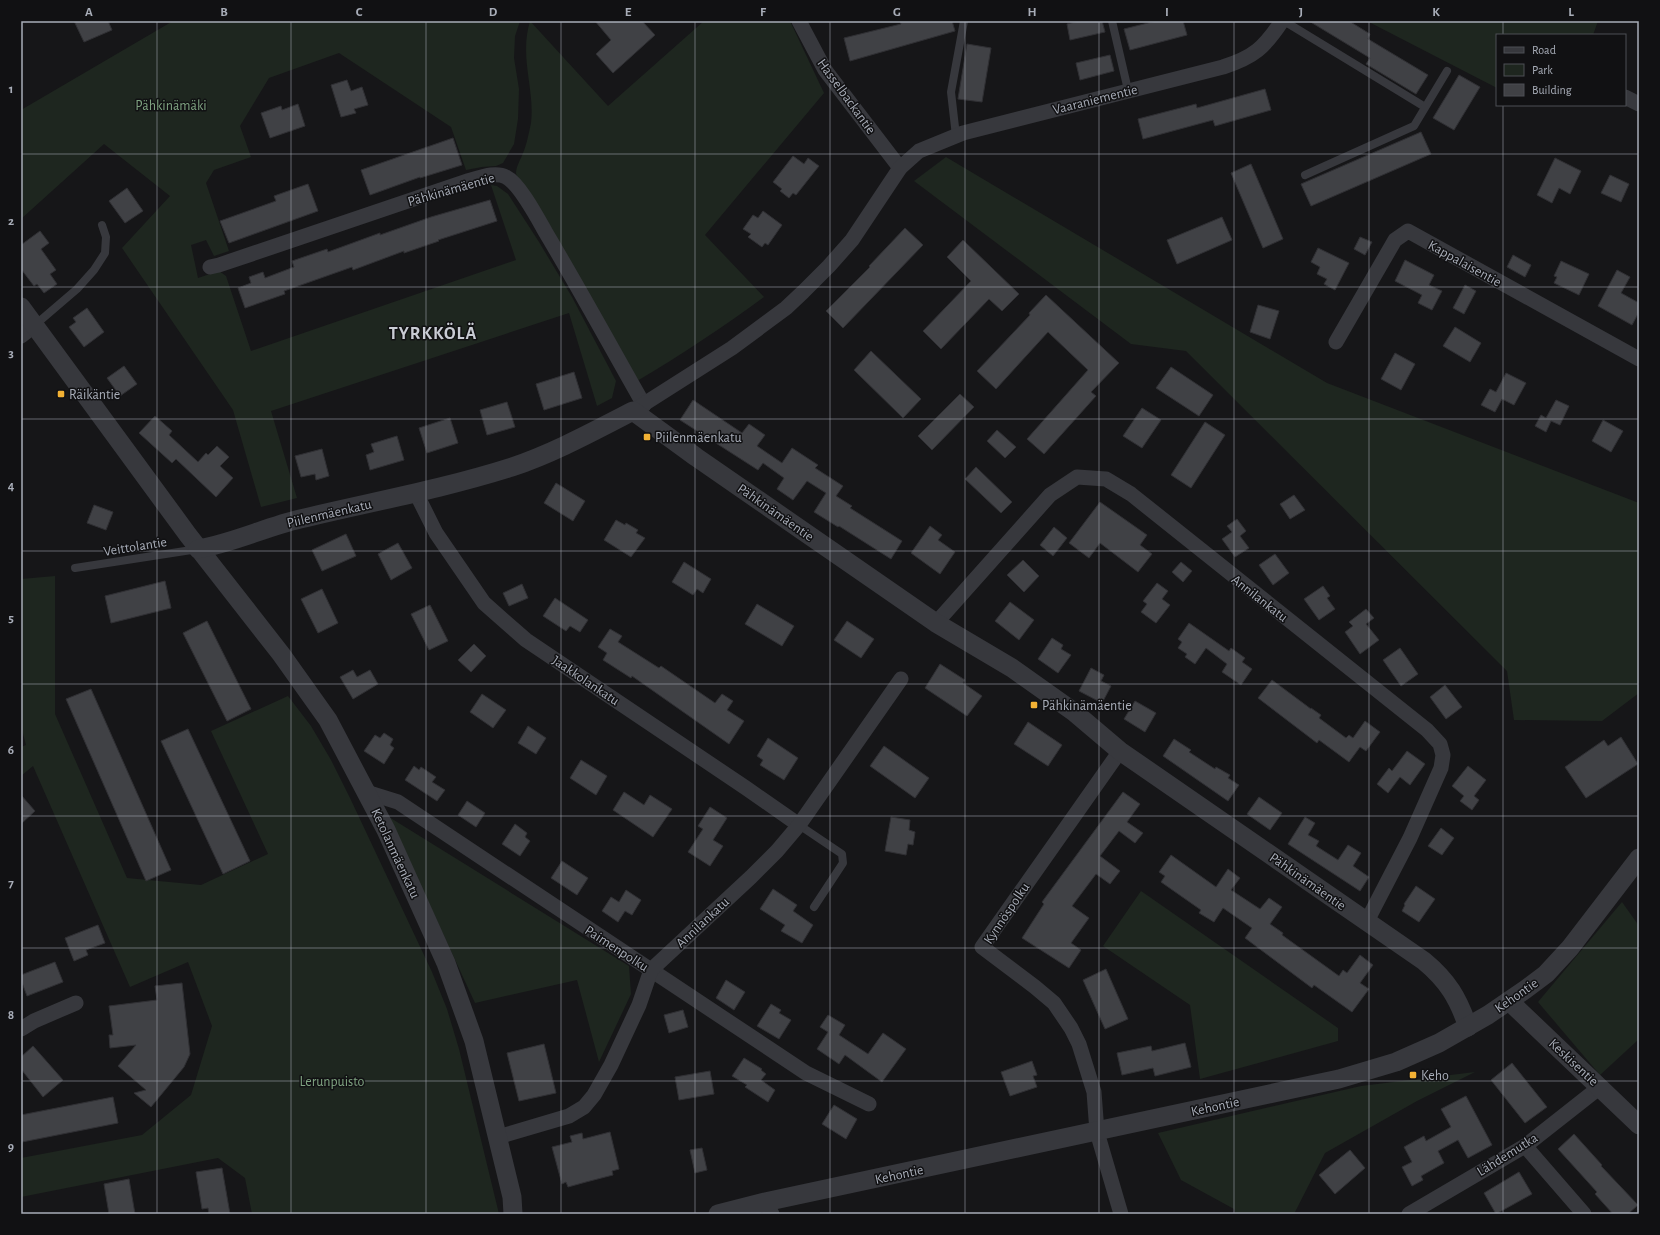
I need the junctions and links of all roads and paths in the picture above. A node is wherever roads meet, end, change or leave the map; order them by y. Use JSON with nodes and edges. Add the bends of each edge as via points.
{"nodes":[{"id":1,"x":799,"y":21,"type":"edge"},
{"id":2,"x":964,"y":21,"type":"edge"},
{"id":3,"x":1112,"y":21,"type":"edge"},
{"id":4,"x":1283,"y":21,"type":"edge"},
{"id":5,"x":1447,"y":71,"type":"dead end"},
{"id":6,"x":1128,"y":90,"type":"junction"},
{"id":7,"x":1626,"y":98,"type":"edge"},
{"id":8,"x":1639,"y":104,"type":"edge"},
{"id":9,"x":1425,"y":107,"type":"junction"},
{"id":10,"x":956,"y":136,"type":"junction"},
{"id":11,"x":900,"y":168,"type":"junction"},
{"id":12,"x":1305,"y":175,"type":"dead end"},
{"id":13,"x":102,"y":225,"type":"dead end"},
{"id":14,"x":210,"y":267,"type":"dead end"},
{"id":15,"x":21,"y":307,"type":"edge"},
{"id":16,"x":28,"y":331,"type":"edge"},
{"id":17,"x":1336,"y":342,"type":"dead end"},
{"id":18,"x":1639,"y":360,"type":"edge"},
{"id":19,"x":639,"y":408,"type":"junction"},
{"id":20,"x":416,"y":493,"type":"junction"},
{"id":21,"x":198,"y":549,"type":"junction"},
{"id":22,"x":75,"y":568,"type":"dead end"},
{"id":23,"x":936,"y":623,"type":"junction"},
{"id":24,"x":901,"y":679,"type":"dead end"},
{"id":25,"x":1120,"y":751,"type":"junction"},
{"id":26,"x":366,"y":792,"type":"junction"},
{"id":27,"x":798,"y":825,"type":"junction"},
{"id":28,"x":1639,"y":858,"type":"edge"},
{"id":29,"x":814,"y":907,"type":"dead end"},
{"id":30,"x":1367,"y":922,"type":"junction"},
{"id":31,"x":651,"y":970,"type":"junction"},
{"id":32,"x":1509,"y":1001,"type":"junction"},
{"id":33,"x":76,"y":1003,"type":"dead end"},
{"id":34,"x":1468,"y":1027,"type":"junction"},
{"id":35,"x":21,"y":1029,"type":"edge"},
{"id":36,"x":1600,"y":1087,"type":"junction"},
{"id":37,"x":869,"y":1104,"type":"dead end"},
{"id":38,"x":1639,"y":1125,"type":"edge"},
{"id":39,"x":1098,"y":1132,"type":"junction"},
{"id":40,"x":498,"y":1137,"type":"junction"},
{"id":41,"x":1525,"y":1146,"type":"junction"},
{"id":42,"x":513,"y":1206,"type":"edge"},
{"id":43,"x":769,"y":1208,"type":"edge"},
{"id":44,"x":523,"y":1214,"type":"edge"},
{"id":45,"x":718,"y":1214,"type":"edge"},
{"id":46,"x":1121,"y":1214,"type":"edge"},
{"id":47,"x":1409,"y":1214,"type":"edge"},
{"id":48,"x":1584,"y":1214,"type":"edge"}],
"edges":[{"from":1,"to":11,"type":"street","name":"Hasselbackantie","via":[[825,70]]},
{"from":2,"to":10,"type":"lane","via":[[951,92]]},
{"from":3,"to":6,"type":"lane"},
{"from":4,"to":6,"type":"street","name":"Vaaraniementie","via":[[1261,48],[1241,61]]},
{"from":4,"to":9,"type":"lane"},
{"from":5,"to":9,"type":"lane"},
{"from":6,"to":10,"type":"street","name":"Vaaraniementie"},
{"from":7,"to":8,"type":"street"},
{"from":9,"to":12,"type":"lane","via":[[1414,126]]},
{"from":10,"to":11,"type":"street","name":"Vaaraniementie","via":[[919,150]]},
{"from":11,"to":19,"type":"street","name":"Piilenmäenkatu","via":[[852,240],[786,308],[732,348]]},
{"from":13,"to":16,"type":"lane","via":[[106,237],[104,253],[94,270],[77,290]]},
{"from":14,"to":19,"type":"street","name":"Pähkinämäentie","via":[[467,181],[499,174],[507,177],[526,200],[580,289]]},
{"from":15,"to":16,"type":"street"},
{"from":16,"to":21,"type":"street"},
{"from":17,"to":18,"type":"street","name":"Kappalaisentie","via":[[1395,240],[1408,231]]},
{"from":19,"to":20,"type":"street","name":"Piilenmäenkatu","via":[[514,466]]},
{"from":19,"to":23,"type":"street","name":"Pähkinämäentie","via":[[696,457]]},
{"from":20,"to":21,"type":"street","name":"Piilenmäenkatu","via":[[298,519],[215,546]]},
{"from":20,"to":27,"type":"street","name":"Jaakkolankatu","via":[[436,533],[459,570],[484,603],[505,623],[526,640]]},
{"from":21,"to":22,"type":"lane","name":"Veittolantie"},
{"from":21,"to":26,"type":"street","name":"Ketolanmäenkatu","via":[[281,654],[328,720]]},
{"from":23,"to":25,"type":"street","name":"Pähkinämäentie","via":[[1012,668],[1074,712]]},
{"from":23,"to":30,"type":"street","name":"Annilankatu","via":[[1050,495],[1077,477],[1106,479],[1131,494],[1427,730],[1440,744],[1443,755],[1441,768],[1410,838]]},
{"from":24,"to":27,"type":"street","name":"Annilankatu"},
{"from":25,"to":30,"type":"street","name":"Pähkinämäentie"},
{"from":25,"to":39,"type":"street","name":"Kynnöspolku","via":[[982,947],[1054,1003],[1071,1028],[1086,1061],[1094,1092]]},
{"from":26,"to":31,"type":"street","name":"Paimenpolku","via":[[398,802]]},
{"from":26,"to":40,"type":"street","name":"Ketolanmäenkatu","via":[[386,830],[446,963],[473,1037]]},
{"from":27,"to":29,"type":"lane","via":[[842,854],[843,863]]},
{"from":27,"to":31,"type":"street","name":"Annilankatu","via":[[751,877]]},
{"from":28,"to":32,"type":"street","name":"Kehontie","via":[[1570,948],[1546,974]]},
{"from":30,"to":34,"type":"street","name":"Pähkinämäentie","via":[[1436,970],[1457,998]]},
{"from":31,"to":37,"type":"street","name":"Paimenpolku","via":[[806,1073]]},
{"from":31,"to":40,"type":"street","name":"Annilankatu","via":[[639,1005],[611,1065],[584,1107],[569,1116]]},
{"from":32,"to":34,"type":"street","name":"Kehontie"},
{"from":32,"to":36,"type":"street","name":"Keskisentie"},
{"from":33,"to":35,"type":"street"},
{"from":34,"to":39,"type":"street","name":"Kehontie","via":[[1426,1050],[1372,1070]]},
{"from":36,"to":38,"type":"street","name":"Keskisentie"},
{"from":36,"to":41,"type":"street","name":"Lähdemutka"},
{"from":39,"to":43,"type":"street","name":"Kehontie"},
{"from":39,"to":46,"type":"street"},
{"from":40,"to":42,"type":"street","name":"Ketolanmäenkatu"},
{"from":41,"to":47,"type":"street","name":"Lähdemutka"},
{"from":41,"to":48,"type":"street"},
{"from":42,"to":44,"type":"street","name":"Ketolanmäenkatu"},
{"from":43,"to":45,"type":"street","name":"Kehontie"}]}
